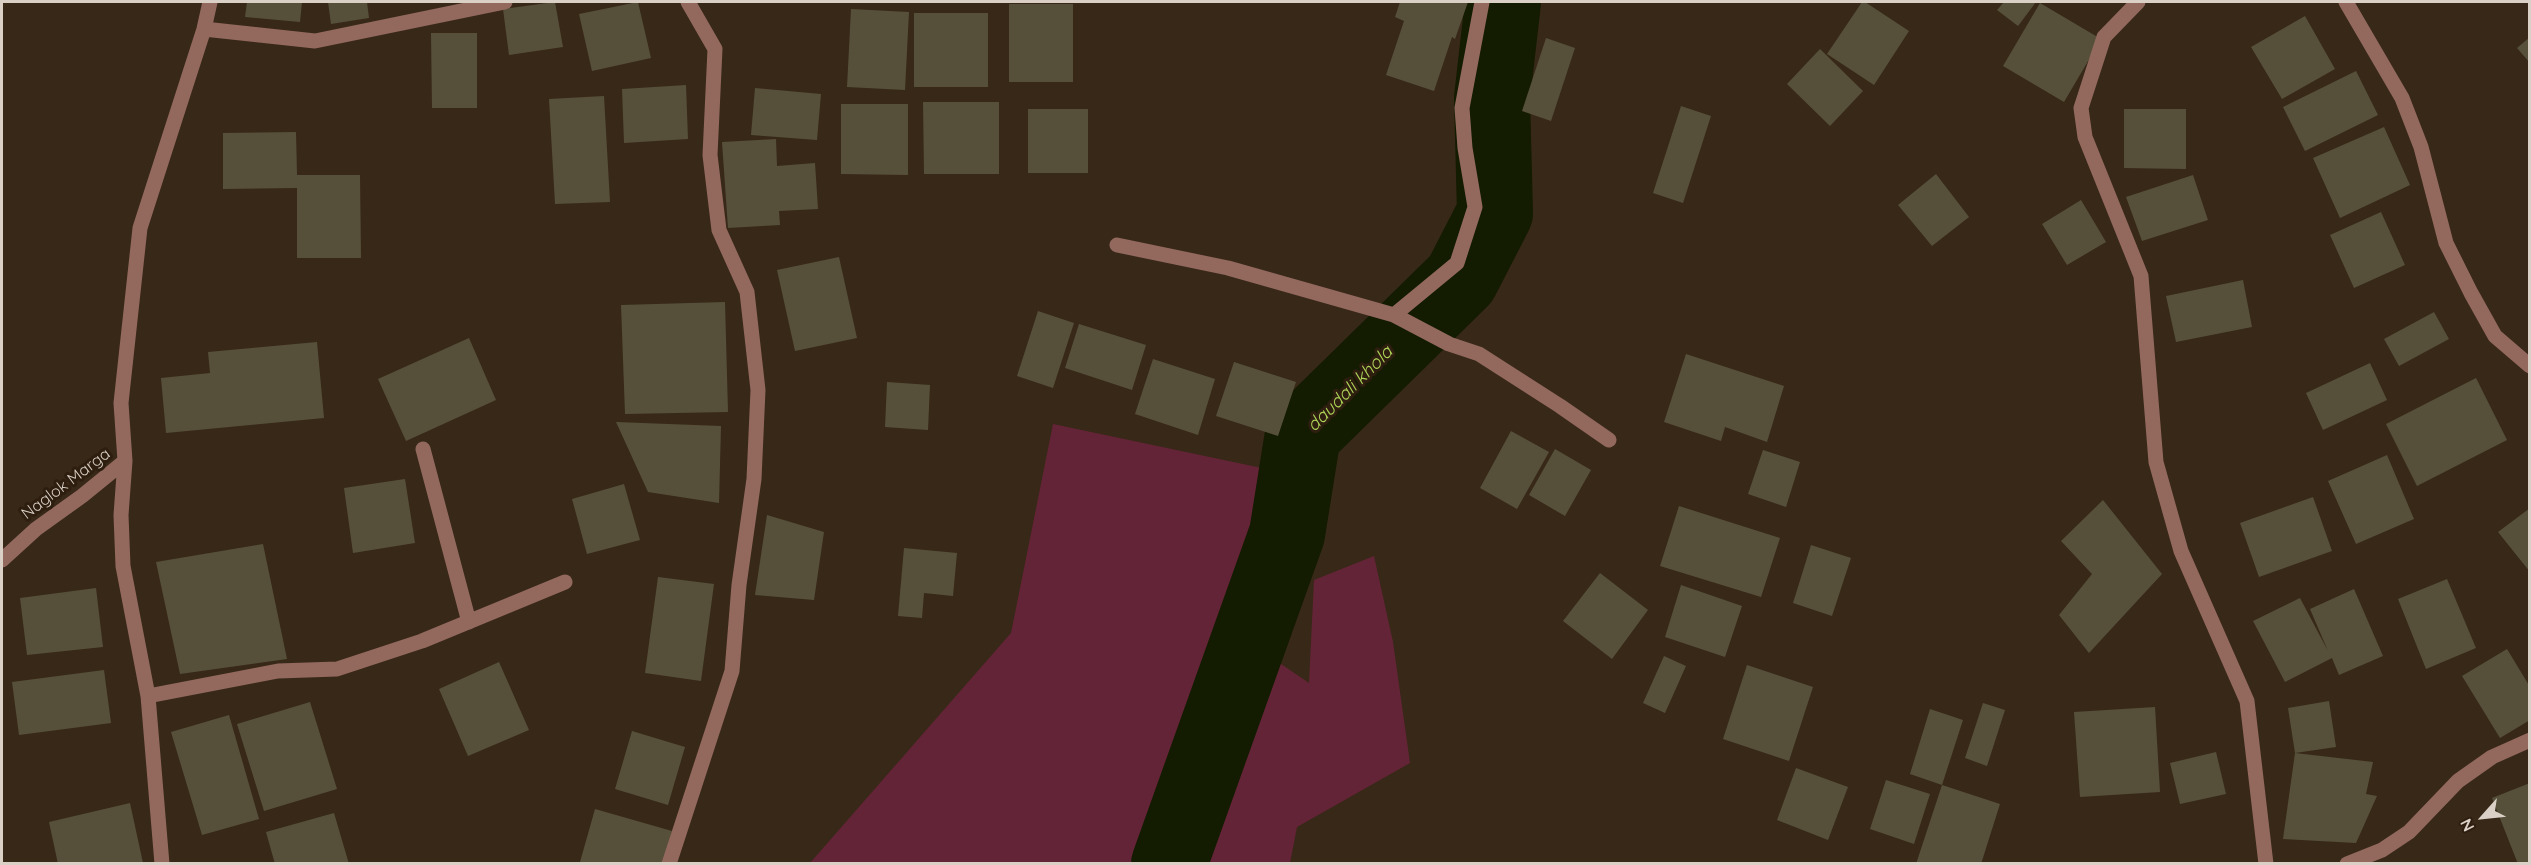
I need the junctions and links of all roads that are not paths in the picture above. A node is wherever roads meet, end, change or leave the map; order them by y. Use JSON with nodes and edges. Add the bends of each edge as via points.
{"nodes":[{"id":1,"x":210,"y":2,"type":"edge"},
{"id":2,"x":505,"y":2,"type":"edge"},
{"id":3,"x":688,"y":2,"type":"edge"},
{"id":4,"x":1482,"y":2,"type":"edge"},
{"id":5,"x":2346,"y":2,"type":"edge"},
{"id":6,"x":2132,"y":3,"type":"edge"},
{"id":7,"x":204,"y":29,"type":"junction"},
{"id":8,"x":1117,"y":245,"type":"dead end"},
{"id":9,"x":1394,"y":315,"type":"junction"},
{"id":10,"x":2529,"y":366,"type":"edge"},
{"id":11,"x":1609,"y":440,"type":"dead end"},
{"id":12,"x":423,"y":448,"type":"dead end"},
{"id":13,"x":125,"y":461,"type":"junction"},
{"id":14,"x":2,"y":560,"type":"edge"},
{"id":15,"x":565,"y":582,"type":"dead end"},
{"id":16,"x":469,"y":622,"type":"junction"},
{"id":17,"x":148,"y":696,"type":"junction"},
{"id":18,"x":2529,"y":741,"type":"edge"},
{"id":19,"x":162,"y":864,"type":"edge"},
{"id":20,"x":669,"y":864,"type":"edge"},
{"id":21,"x":2266,"y":864,"type":"edge"},
{"id":22,"x":2347,"y":864,"type":"edge"}],
"edges":[{"from":1,"to":7,"type":"street"},
{"from":2,"to":7,"type":"street","via":[[315,41]]},
{"from":3,"to":20,"type":"street","via":[[715,49],[710,155],[719,230],[747,292],[758,390],[754,479],[732,671]]},
{"from":4,"to":9,"type":"street","via":[[1462,108],[1475,207],[1457,263]]},
{"from":5,"to":10,"type":"street","via":[[2402,98],[2421,147],[2446,243],[2471,293],[2495,336]]},
{"from":6,"to":21,"type":"street","via":[[2104,37],[2081,108],[2085,136],[2140,276],[2156,462],[2181,551],[2247,701]]},
{"from":7,"to":13,"type":"street","via":[[140,228],[121,403]]},
{"from":8,"to":9,"type":"street","via":[[1228,268]]},
{"from":9,"to":11,"type":"street","via":[[1449,344],[1479,354]]},
{"from":12,"to":16,"type":"street"},
{"from":13,"to":14,"type":"street","name":"Naglok Marga"},
{"from":13,"to":17,"type":"street","via":[[123,566]]},
{"from":15,"to":16,"type":"street"},
{"from":16,"to":17,"type":"street","via":[[337,669],[278,671]]},
{"from":17,"to":19,"type":"street"},
{"from":18,"to":22,"type":"street","via":[[2492,757],[2458,781],[2409,832],[2382,850]]}]}
